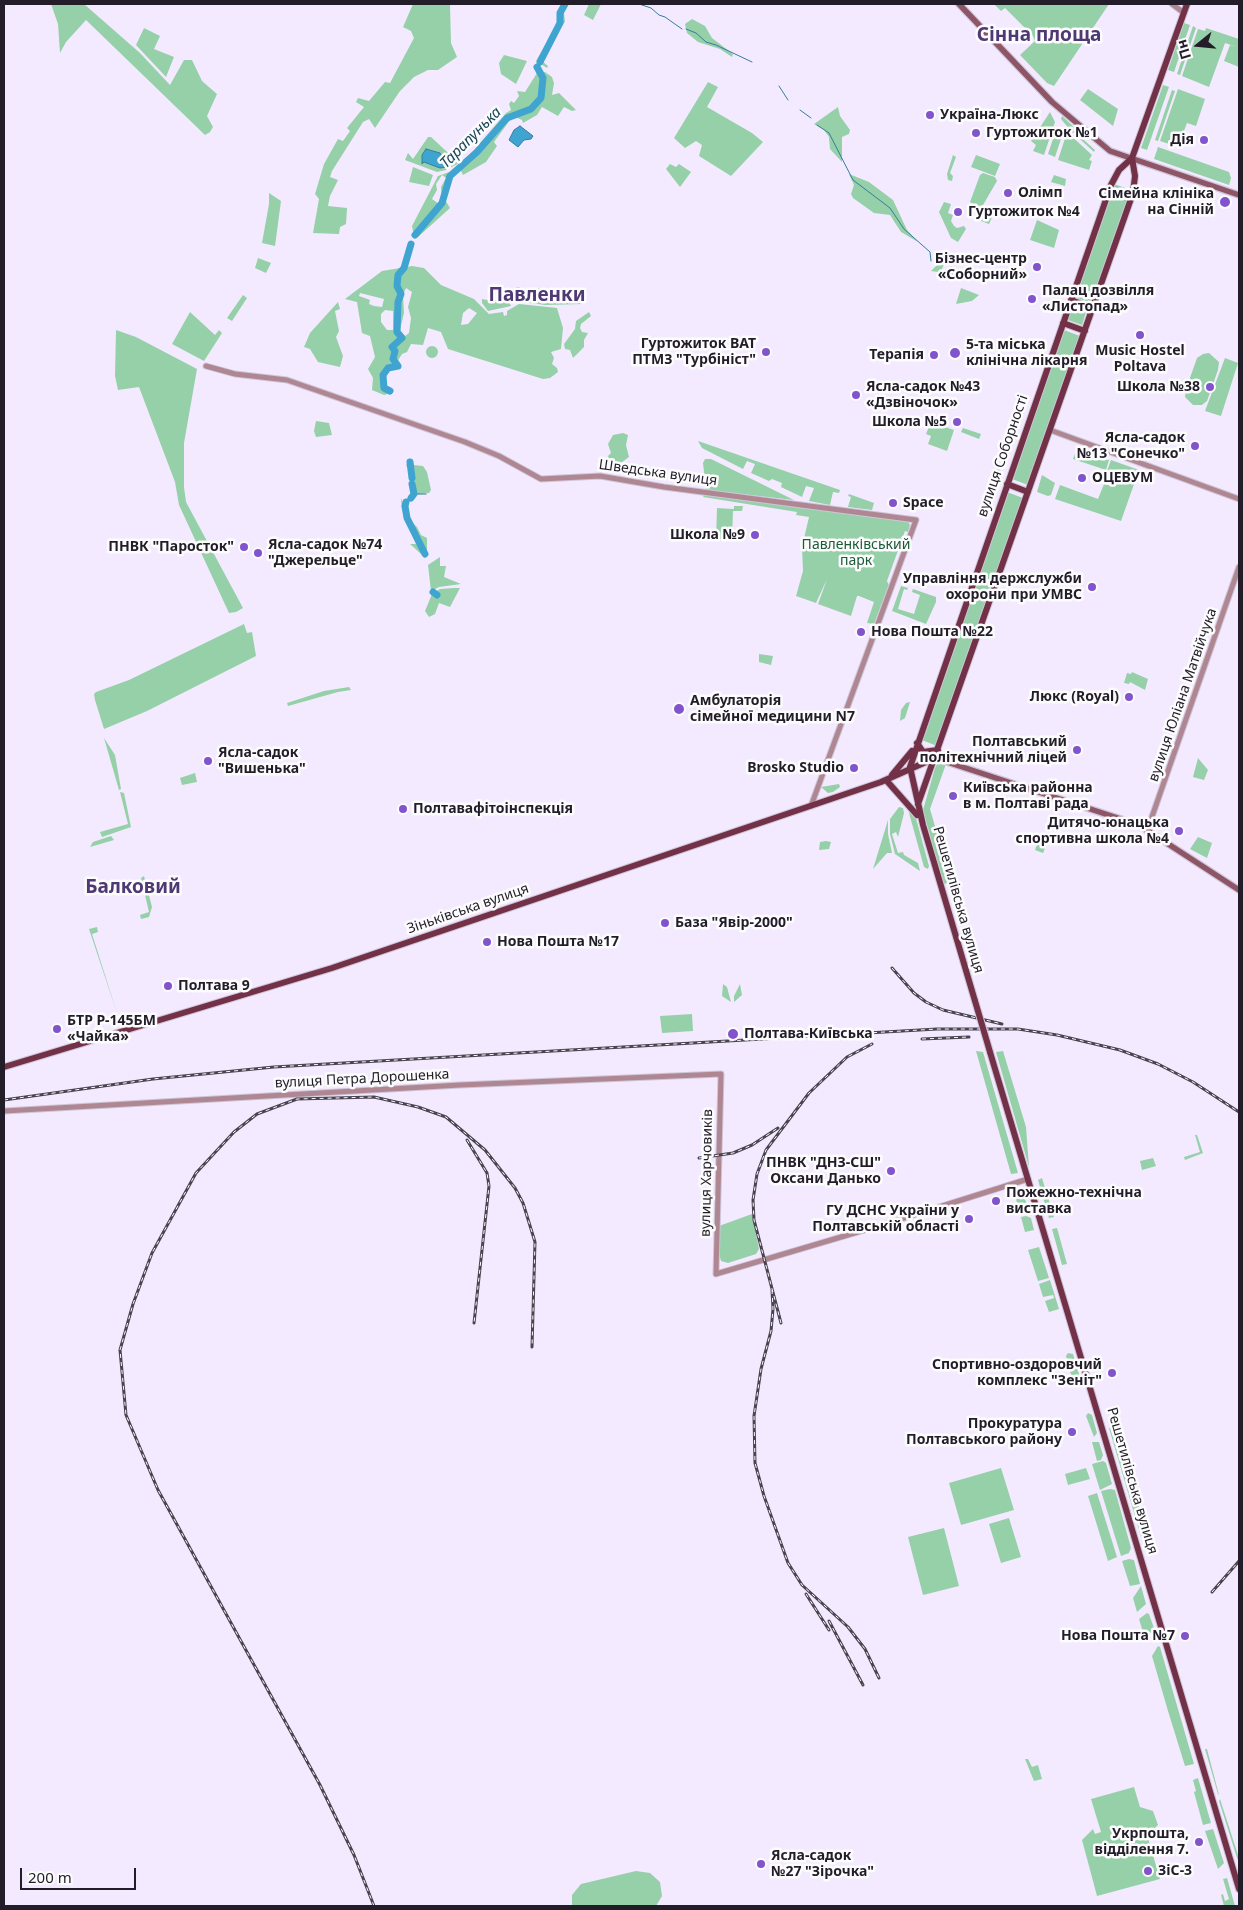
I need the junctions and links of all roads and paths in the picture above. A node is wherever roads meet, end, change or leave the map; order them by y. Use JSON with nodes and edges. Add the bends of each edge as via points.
{"nodes":[{"id":1,"x":959,"y":4,"type":"edge"},
{"id":2,"x":1172,"y":4,"type":"edge"},
{"id":3,"x":1187,"y":4,"type":"edge"},
{"id":4,"x":1184,"y":13,"type":"junction"},
{"id":5,"x":1132,"y":158,"type":"junction"},
{"id":6,"x":1239,"y":195,"type":"edge"},
{"id":7,"x":1071,"y":300,"type":"junction"},
{"id":8,"x":1093,"y":308,"type":"junction"},
{"id":9,"x":1063,"y":323,"type":"junction"},
{"id":10,"x":1085,"y":331,"type":"junction"},
{"id":11,"x":206,"y":366,"type":"dead end"},
{"id":12,"x":1050,"y":430,"type":"junction"},
{"id":13,"x":1007,"y":484,"type":"junction"},
{"id":14,"x":1028,"y":492,"type":"junction"},
{"id":15,"x":1239,"y":499,"type":"edge"},
{"id":16,"x":1239,"y":568,"type":"edge"},
{"id":17,"x":917,"y":743,"type":"junction"},
{"id":18,"x":938,"y":750,"type":"junction"},
{"id":19,"x":935,"y":758,"type":"junction"},
{"id":20,"x":910,"y":769,"type":"junction"},
{"id":21,"x":886,"y":780,"type":"junction"},
{"id":22,"x":914,"y":788,"type":"junction"},
{"id":23,"x":906,"y":800,"type":"junction"},
{"id":24,"x":811,"y":806,"type":"junction"},
{"id":25,"x":917,"y":806,"type":"junction"},
{"id":26,"x":922,"y":825,"type":"junction"},
{"id":27,"x":1147,"y":831,"type":"junction"},
{"id":28,"x":1239,"y":890,"type":"edge"},
{"id":29,"x":4,"y":1067,"type":"edge"},
{"id":30,"x":721,"y":1074,"type":"joint"},
{"id":31,"x":4,"y":1111,"type":"edge"},
{"id":32,"x":1028,"y":1179,"type":"junction"},
{"id":33,"x":1239,"y":1890,"type":"edge"}],
"edges":[{"from":1,"to":5,"type":"main road","via":[[1052,102],[1110,151]]},
{"from":2,"to":4,"type":"street"},
{"from":3,"to":4,"type":"main road","name":"вулиця Соборності"},
{"from":4,"to":5,"type":"main road","name":"вулиця Соборності"},
{"from":5,"to":6,"type":"main road"},
{"from":5,"to":7,"type":"main road","name":"вулиця Соборності","via":[[1114,179]]},
{"from":5,"to":8,"type":"main road","name":"вулиця Соборності","via":[[1133,193]]},
{"from":7,"to":8,"type":"main road"},
{"from":7,"to":9,"type":"main road","name":"вулиця Соборності"},
{"from":8,"to":10,"type":"main road","name":"вулиця Соборності"},
{"from":9,"to":10,"type":"main road"},
{"from":9,"to":13,"type":"main road","name":"вулиця Соборності"},
{"from":10,"to":12,"type":"main road","name":"вулиця Соборності"},
{"from":11,"to":24,"type":"street","name":"Шведська вулиця","via":[[291,382],[465,442],[541,479],[600,476],[916,520]]},
{"from":12,"to":14,"type":"main road","name":"вулиця Соборності"},
{"from":12,"to":15,"type":"street"},
{"from":13,"to":14,"type":"main road"},
{"from":13,"to":17,"type":"main road","name":"вулиця Соборності"},
{"from":14,"to":18,"type":"main road","name":"вулиця Соборності"},
{"from":16,"to":27,"type":"street","name":"вулиця Юліана Матвійчука"},
{"from":17,"to":18,"type":"main road","via":[[924,752]]},
{"from":17,"to":20,"type":"main road","name":"вулиця Соборності"},
{"from":17,"to":21,"type":"main road","via":[[908,759]]},
{"from":18,"to":19,"type":"main road","name":"вулиця Соборності"},
{"from":19,"to":20,"type":"main road","name":"Зіньківська вулиця"},
{"from":19,"to":25,"type":"main road"},
{"from":19,"to":27,"type":"main road","via":[[1139,825]]},
{"from":20,"to":21,"type":"main road","name":"Зіньківська вулиця"},
{"from":20,"to":22,"type":"main road","name":"Решетилівська вулиця"},
{"from":21,"to":23,"type":"main road"},
{"from":21,"to":24,"type":"main road","name":"Зіньківська вулиця"},
{"from":22,"to":23,"type":"main road"},
{"from":22,"to":25,"type":"main road","name":"Решетилівська вулиця"},
{"from":23,"to":26,"type":"main road"},
{"from":24,"to":29,"type":"main road","name":"Зіньківська вулиця","via":[[332,968]]},
{"from":25,"to":26,"type":"main road","name":"Решетилівська вулиця"},
{"from":26,"to":32,"type":"main road","name":"Решетилівська вулиця","bridge":true},
{"from":27,"to":28,"type":"main road"},
{"from":30,"to":31,"type":"street","name":"вулиця Петра Дорошенка"},
{"from":30,"to":32,"type":"street","name":"вулиця Харчовиків","via":[[716,1274]]},
{"from":32,"to":33,"type":"main road","name":"Решетилівська вулиця"}]}
